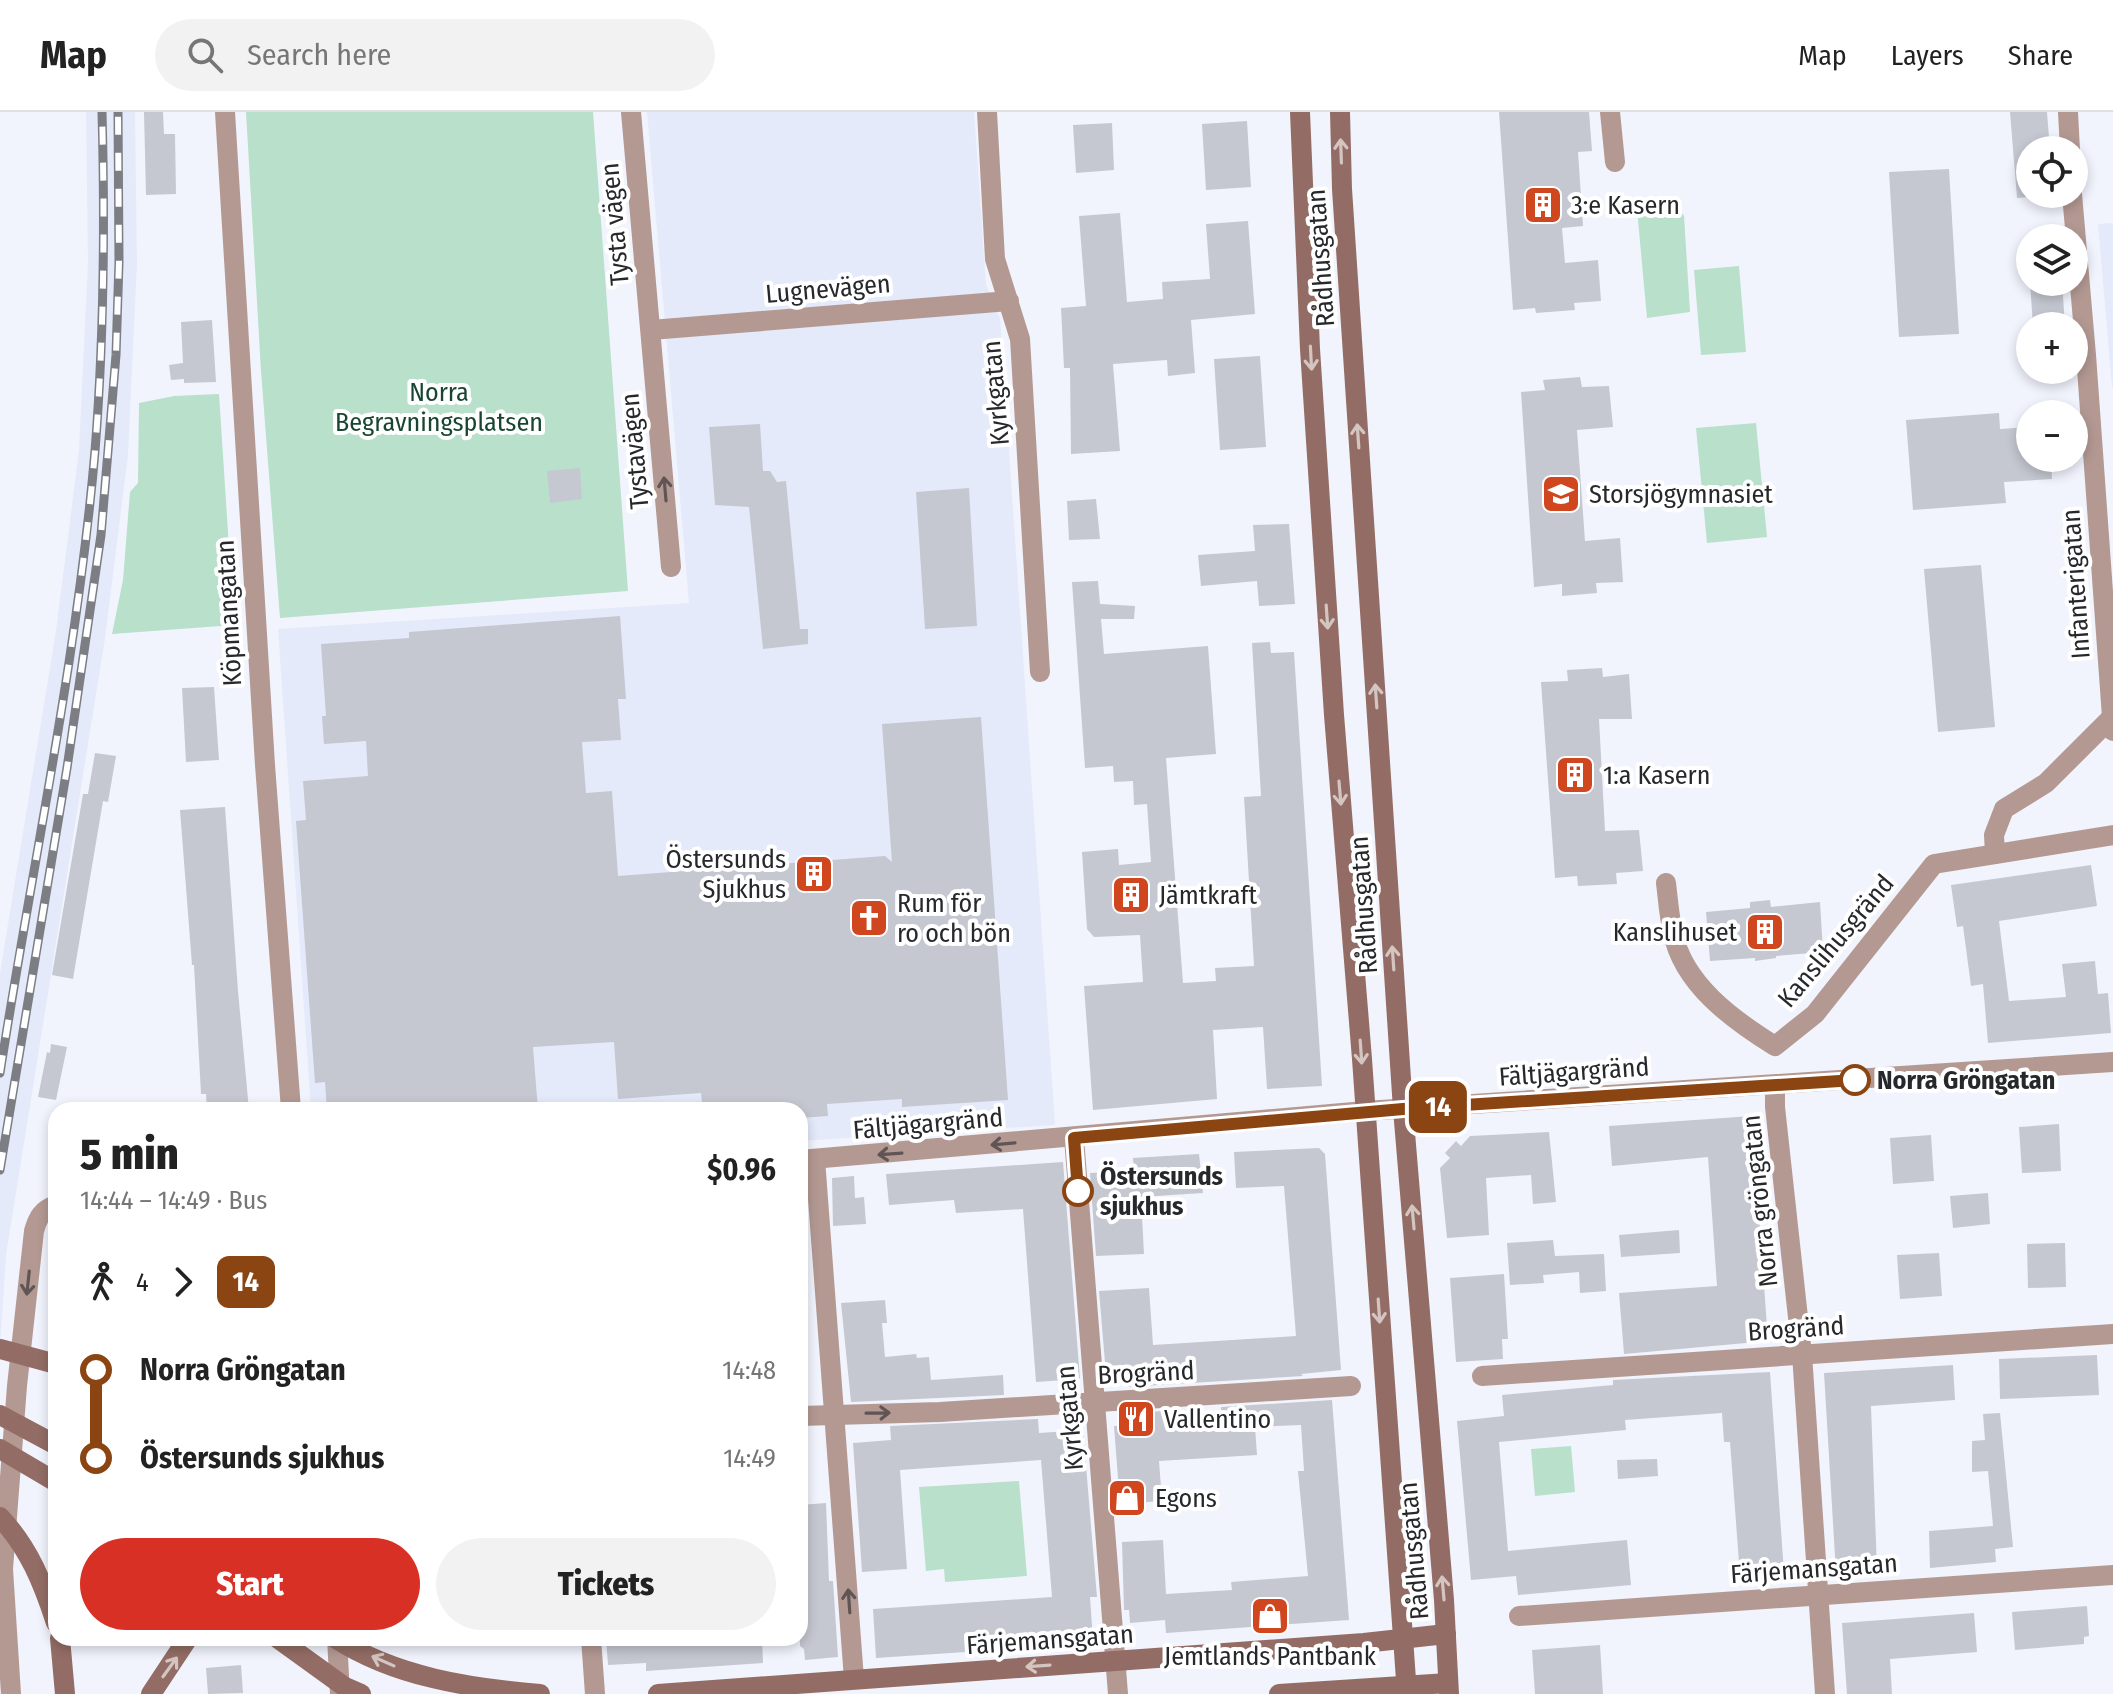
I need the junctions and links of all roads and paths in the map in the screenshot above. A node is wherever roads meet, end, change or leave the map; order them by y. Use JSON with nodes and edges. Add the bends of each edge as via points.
{"nodes":[{"id":1,"x":225,"y":112,"type":"edge"},
{"id":2,"x":631,"y":112,"type":"edge"},
{"id":3,"x":987,"y":112,"type":"edge"},
{"id":4,"x":1300,"y":112,"type":"edge"},
{"id":5,"x":1340,"y":112,"type":"edge"},
{"id":6,"x":1610,"y":112,"type":"edge"},
{"id":7,"x":2068,"y":112,"type":"edge"},
{"id":8,"x":2069,"y":136,"type":"edge"},
{"id":9,"x":1615,"y":162,"type":"dead end"},
{"id":10,"x":2073,"y":208,"type":"edge"},
{"id":11,"x":1009,"y":301,"type":"junction"},
{"id":12,"x":651,"y":330,"type":"junction"},
{"id":13,"x":671,"y":567,"type":"dead end"},
{"id":14,"x":1040,"y":672,"type":"dead end"},
{"id":15,"x":2112,"y":724,"type":"edge"},
{"id":16,"x":2113,"y":835,"type":"edge"},
{"id":17,"x":1995,"y":854,"type":"junction"},
{"id":18,"x":1666,"y":883,"type":"dead end"},
{"id":19,"x":2113,"y":1062,"type":"edge"},
{"id":20,"x":1775,"y":1085,"type":"junction"},
{"id":21,"x":290,"y":1102,"type":"edge"},
{"id":22,"x":1403,"y":1109,"type":"junction"},
{"id":23,"x":1365,"y":1111,"type":"junction"},
{"id":24,"x":1074,"y":1138,"type":"junction"},
{"id":25,"x":808,"y":1160,"type":"edge"},
{"id":26,"x":808,"y":1170,"type":"edge"},
{"id":27,"x":48,"y":1209,"type":"edge"},
{"id":28,"x":2113,"y":1334,"type":"edge"},
{"id":29,"x":0,"y":1349,"type":"edge"},
{"id":30,"x":1802,"y":1354,"type":"junction"},
{"id":31,"x":48,"y":1362,"type":"edge"},
{"id":32,"x":1482,"y":1376,"type":"dead end"},
{"id":33,"x":1351,"y":1386,"type":"dead end"},
{"id":34,"x":1095,"y":1402,"type":"junction"},
{"id":35,"x":833,"y":1414,"type":"junction"},
{"id":36,"x":0,"y":1415,"type":"edge"},
{"id":37,"x":808,"y":1416,"type":"edge"},
{"id":38,"x":48,"y":1441,"type":"edge"},
{"id":39,"x":0,"y":1449,"type":"edge"},
{"id":40,"x":48,"y":1477,"type":"edge"},
{"id":41,"x":0,"y":1517,"type":"edge"},
{"id":42,"x":2113,"y":1575,"type":"edge"},
{"id":43,"x":1818,"y":1594,"type":"junction"},
{"id":44,"x":48,"y":1598,"type":"edge"},
{"id":45,"x":1519,"y":1616,"type":"dead end"},
{"id":46,"x":1446,"y":1634,"type":"junction"},
{"id":47,"x":1404,"y":1639,"type":"junction"},
{"id":48,"x":61,"y":1646,"type":"edge"},
{"id":49,"x":183,"y":1646,"type":"edge"},
{"id":50,"x":288,"y":1646,"type":"edge"},
{"id":51,"x":337,"y":1646,"type":"edge"},
{"id":52,"x":353,"y":1646,"type":"edge"},
{"id":53,"x":592,"y":1646,"type":"edge"},
{"id":54,"x":1116,"y":1661,"type":"junction"},
{"id":55,"x":854,"y":1679,"type":"junction"},
{"id":56,"x":820,"y":1682,"type":"junction"},
{"id":57,"x":1449,"y":1688,"type":"edge"},
{"id":58,"x":65,"y":1690,"type":"edge"},
{"id":59,"x":1407,"y":1690,"type":"edge"},
{"id":60,"x":11,"y":1694,"type":"edge"},
{"id":61,"x":151,"y":1694,"type":"edge"},
{"id":62,"x":340,"y":1694,"type":"edge"},
{"id":63,"x":361,"y":1694,"type":"edge"},
{"id":64,"x":540,"y":1694,"type":"edge"},
{"id":65,"x":595,"y":1694,"type":"edge"},
{"id":66,"x":658,"y":1694,"type":"edge"},
{"id":67,"x":838,"y":1694,"type":"edge"},
{"id":68,"x":1118,"y":1694,"type":"edge"},
{"id":69,"x":1279,"y":1694,"type":"edge"},
{"id":70,"x":1825,"y":1694,"type":"edge"}],
"edges":[{"from":1,"to":21,"type":"street","name":"Köpmangatan"},
{"from":2,"to":12,"type":"street","name":"Tysta vägen"},
{"from":3,"to":11,"type":"street","name":"Kyrkgatan","via":[[995,259]]},
{"from":4,"to":23,"type":"main road","name":"Rådhusgatan","one_way":true,"via":[[1329,651]]},
{"from":22,"to":5,"type":"main road","name":"Rådhusgatan","one_way":true},
{"from":6,"to":9,"type":"street"},
{"from":7,"to":8,"type":"street"},
{"from":10,"to":15,"type":"street","name":"Infanterigatan"},
{"from":11,"to":12,"type":"street","name":"Lugnevägen"},
{"from":11,"to":14,"type":"street","name":"Kyrkgatan","via":[[1020,339]]},
{"from":13,"to":12,"type":"street","name":"Tystavägen","one_way":true},
{"from":15,"to":17,"type":"street","via":[[2046,783],[2004,809],[1994,835]]},
{"from":16,"to":17,"type":"street","name":"Kanslihusgränd"},
{"from":17,"to":18,"type":"street","name":"Kanslihusgränd","via":[[1934,864],[1815,1014],[1775,1046],[1745,1027],[1692,978],[1673,936]]},
{"from":19,"to":20,"type":"street","name":"Fältjägargränd"},
{"from":20,"to":22,"type":"street","name":"Fältjägargränd"},
{"from":20,"to":30,"type":"street","name":"Norra gröngatan"},
{"from":22,"to":23,"type":"street","name":"Fältjägargränd"},
{"from":46,"to":22,"type":"main road","name":"Rådhusgatan","one_way":true},
{"from":23,"to":24,"type":"street","name":"Fältjägargränd"},
{"from":23,"to":47,"type":"main road","name":"Rådhusgatan","one_way":true},
{"from":24,"to":25,"type":"street","name":"Fältjägargränd","one_way":true},
{"from":24,"to":34,"type":"street","name":"Kyrkgatan"},
{"from":26,"to":35,"type":"street"},
{"from":27,"to":60,"type":"street","one_way":true,"via":[[38,1217],[34,1231],[3,1569]]},
{"from":28,"to":30,"type":"street","name":"Brogränd"},
{"from":29,"to":31,"type":"main road"},
{"from":30,"to":32,"type":"street","name":"Brogränd"},
{"from":30,"to":43,"type":"street","name":"Norra gröngatan"},
{"from":33,"to":34,"type":"street","name":"Brogränd"},
{"from":35,"to":34,"type":"street","name":"Brogränd","one_way":true},
{"from":34,"to":54,"type":"street","name":"Kyrkgatan"},
{"from":35,"to":37,"type":"street","name":"Brogränd"},
{"from":55,"to":35,"type":"street","one_way":true},
{"from":36,"to":38,"type":"main road"},
{"from":39,"to":40,"type":"main road"},
{"from":41,"to":44,"type":"main road","via":[[19,1537]]},
{"from":42,"to":43,"type":"street","name":"Färjemansgatan"},
{"from":43,"to":45,"type":"street","name":"Färjemansgatan"},
{"from":43,"to":70,"type":"street","name":"Norra gröngatan"},
{"from":46,"to":47,"type":"main road","name":"Färjemansgatan"},
{"from":46,"to":57,"type":"main road","name":"Rådhusgatan"},
{"from":47,"to":54,"type":"main road","name":"Färjemansgatan"},
{"from":47,"to":59,"type":"main road","name":"Rådhusgatan"},
{"from":48,"to":58,"type":"main road"},
{"from":61,"to":49,"type":"main road","one_way":true},
{"from":50,"to":63,"type":"main road"},
{"from":51,"to":62,"type":"street"},
{"from":64,"to":52,"type":"main road","one_way":true,"via":[[434,1679]]},
{"from":53,"to":65,"type":"street"},
{"from":54,"to":55,"type":"main road","name":"Färjemansgatan","one_way":true},
{"from":54,"to":68,"type":"street","name":"Kyrkgatan"},
{"from":55,"to":56,"type":"main road","name":"Färjemansgatan"},
{"from":56,"to":66,"type":"main road","name":"Färjemansgatan"},
{"from":56,"to":67,"type":"street"},
{"from":57,"to":59,"type":"main road"},
{"from":59,"to":69,"type":"main road"}]}
